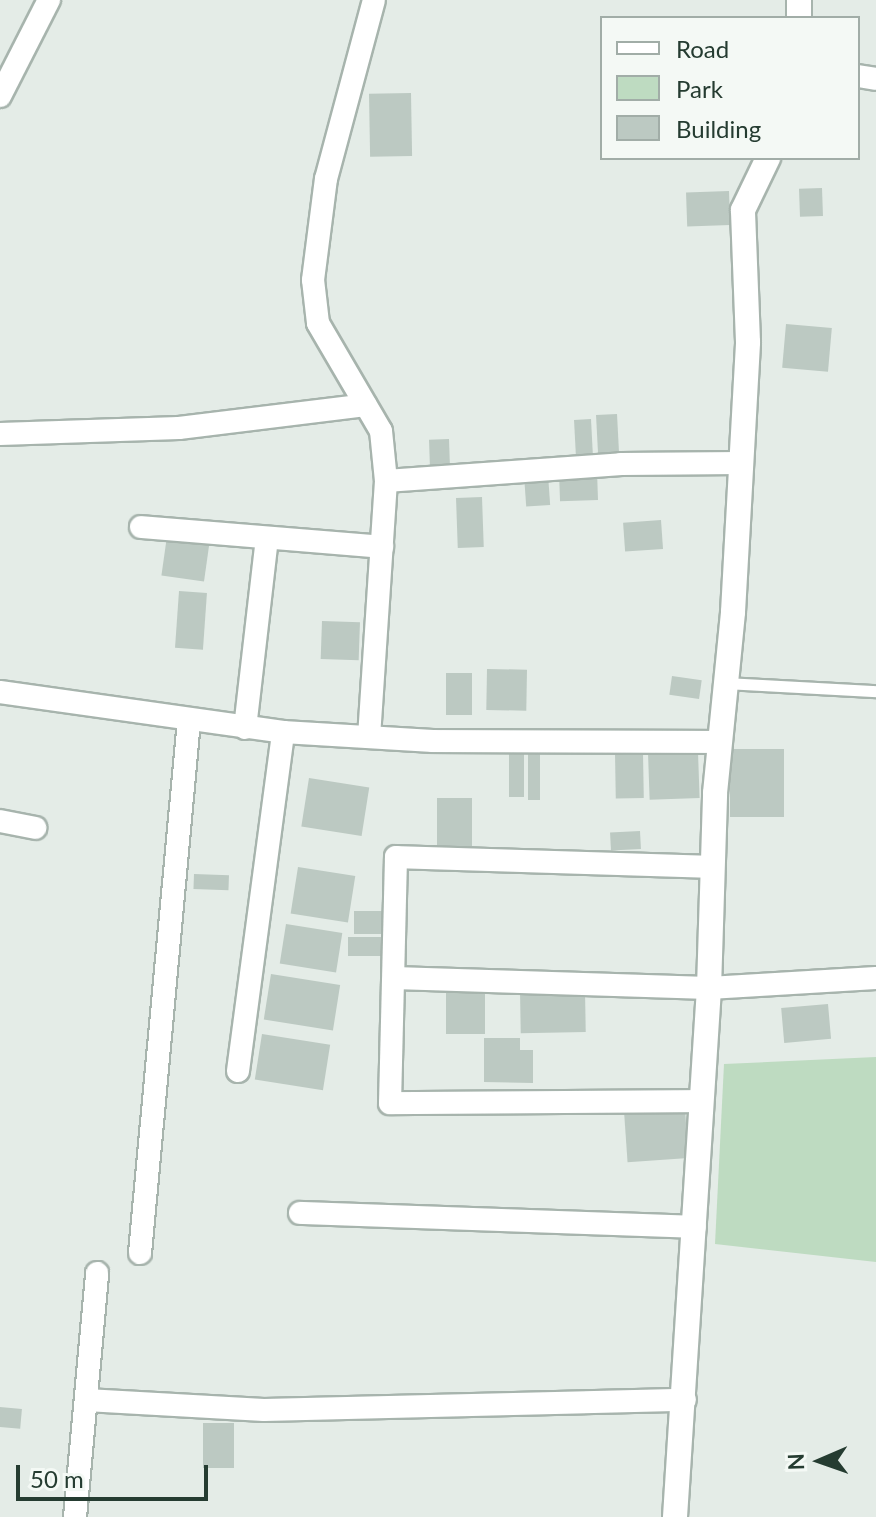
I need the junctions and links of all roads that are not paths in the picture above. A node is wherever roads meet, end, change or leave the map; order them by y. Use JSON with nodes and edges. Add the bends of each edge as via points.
{"nodes":[{"id":1,"x":49,"y":0,"type":"edge"},
{"id":2,"x":374,"y":0,"type":"edge"},
{"id":3,"x":0,"y":96,"type":"edge"},
{"id":4,"x":767,"y":160,"type":"edge"},
{"id":5,"x":366,"y":405,"type":"junction"},
{"id":6,"x":0,"y":434,"type":"edge"},
{"id":7,"x":741,"y":463,"type":"junction"},
{"id":8,"x":386,"y":481,"type":"junction"},
{"id":9,"x":141,"y":527,"type":"dead end"},
{"id":10,"x":267,"y":538,"type":"junction"},
{"id":11,"x":382,"y":547,"type":"junction"},
{"id":12,"x":726,"y":683,"type":"junction"},
{"id":13,"x":876,"y":691,"type":"edge"},
{"id":14,"x":0,"y":692,"type":"edge"},
{"id":15,"x":189,"y":721,"type":"junction"},
{"id":16,"x":245,"y":728,"type":"junction"},
{"id":17,"x":283,"y":732,"type":"junction"},
{"id":18,"x":369,"y":737,"type":"junction"},
{"id":19,"x":720,"y":742,"type":"junction"},
{"id":20,"x":0,"y":821,"type":"edge"},
{"id":21,"x":35,"y":828,"type":"dead end"},
{"id":22,"x":712,"y":867,"type":"junction"},
{"id":23,"x":394,"y":978,"type":"junction"},
{"id":24,"x":876,"y":978,"type":"edge"},
{"id":25,"x":709,"y":988,"type":"junction"},
{"id":26,"x":238,"y":1071,"type":"dead end"},
{"id":27,"x":702,"y":1101,"type":"junction"},
{"id":28,"x":300,"y":1213,"type":"dead end"},
{"id":29,"x":695,"y":1227,"type":"junction"},
{"id":30,"x":140,"y":1253,"type":"dead end"},
{"id":31,"x":97,"y":1273,"type":"dead end"},
{"id":32,"x":86,"y":1400,"type":"junction"},
{"id":33,"x":685,"y":1400,"type":"junction"},
{"id":34,"x":75,"y":1517,"type":"edge"},
{"id":35,"x":675,"y":1517,"type":"edge"}],
"edges":[{"from":1,"to":3,"type":"street"},
{"from":2,"to":5,"type":"street","via":[[326,179],[313,280],[318,323]]},
{"from":4,"to":7,"type":"street","via":[[743,210],[748,342]]},
{"from":5,"to":6,"type":"street","via":[[179,428]]},
{"from":5,"to":8,"type":"street","via":[[381,431]]},
{"from":7,"to":8,"type":"street","via":[[621,464]]},
{"from":7,"to":12,"type":"street"},
{"from":8,"to":11,"type":"street"},
{"from":9,"to":10,"type":"street"},
{"from":10,"to":11,"type":"street"},
{"from":10,"to":16,"type":"street"},
{"from":11,"to":18,"type":"street"},
{"from":12,"to":13,"type":"lane"},
{"from":12,"to":19,"type":"street"},
{"from":14,"to":15,"type":"street"},
{"from":15,"to":16,"type":"street"},
{"from":15,"to":30,"type":"street"},
{"from":16,"to":17,"type":"street"},
{"from":17,"to":18,"type":"street"},
{"from":17,"to":26,"type":"street"},
{"from":18,"to":19,"type":"street"},
{"from":19,"to":22,"type":"street"},
{"from":20,"to":21,"type":"street"},
{"from":22,"to":23,"type":"street","via":[[396,857]]},
{"from":22,"to":25,"type":"street"},
{"from":23,"to":25,"type":"street"},
{"from":23,"to":27,"type":"street","via":[[390,1103]]},
{"from":24,"to":25,"type":"street"},
{"from":25,"to":27,"type":"street"},
{"from":27,"to":29,"type":"street"},
{"from":28,"to":29,"type":"street"},
{"from":29,"to":33,"type":"street"},
{"from":31,"to":32,"type":"street"},
{"from":32,"to":33,"type":"street","via":[[264,1410]]},
{"from":32,"to":34,"type":"street"},
{"from":33,"to":35,"type":"street"}]}
